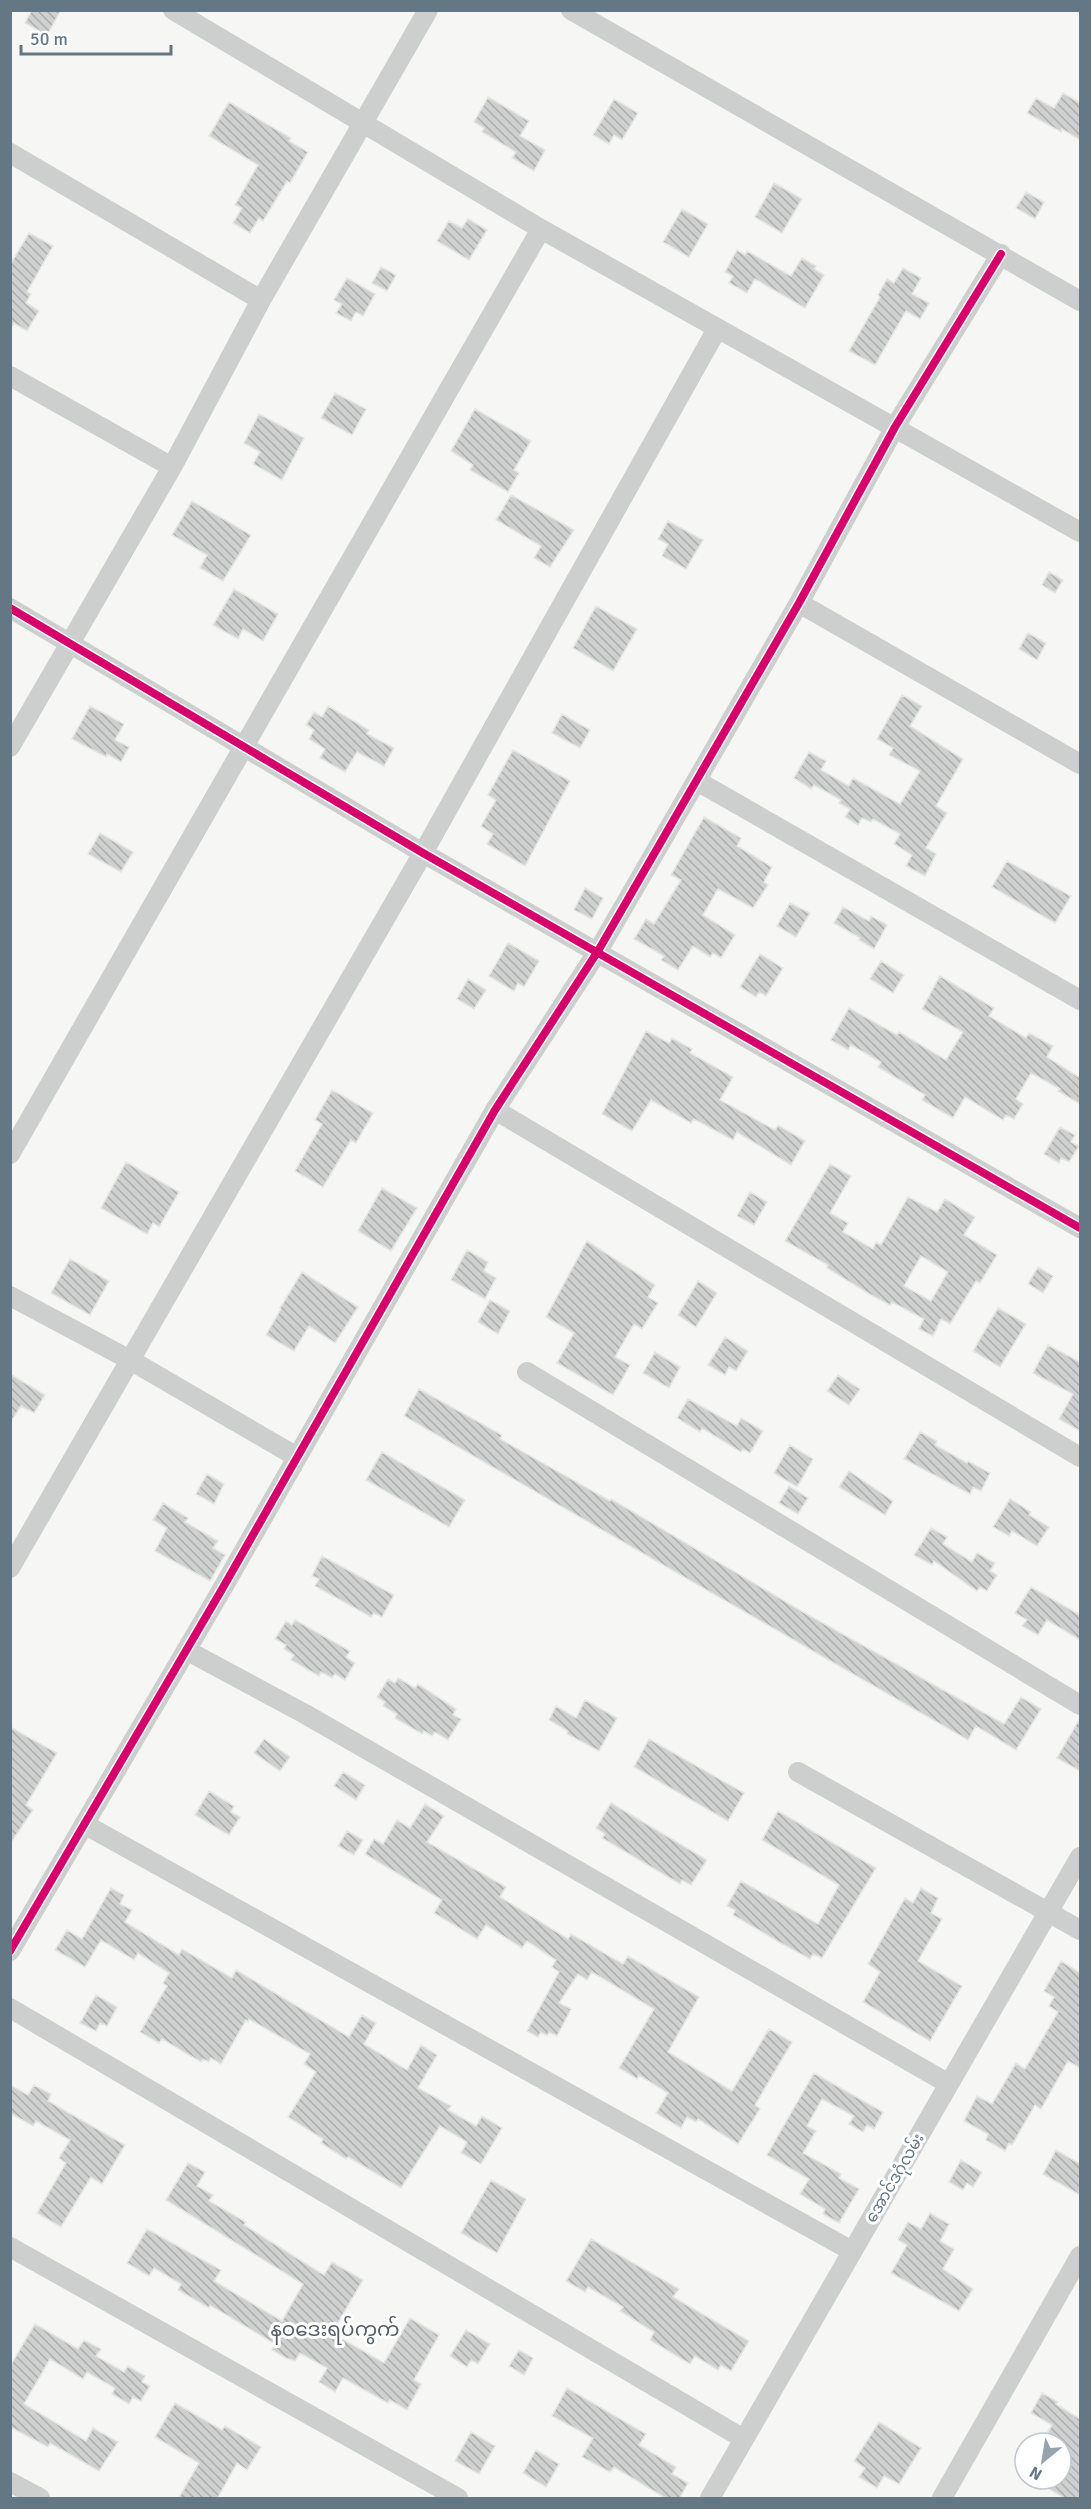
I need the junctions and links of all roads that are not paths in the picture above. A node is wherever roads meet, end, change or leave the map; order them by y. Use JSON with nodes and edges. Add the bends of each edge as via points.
{"nodes":[{"id":1,"x":173,"y":10,"type":"edge"},
{"id":2,"x":428,"y":10,"type":"edge"},
{"id":3,"x":571,"y":10,"type":"edge"},
{"id":4,"x":364,"y":124,"type":"junction"},
{"id":5,"x":10,"y":153,"type":"edge"},
{"id":6,"x":541,"y":229,"type":"junction"},
{"id":7,"x":1001,"y":254,"type":"junction"},
{"id":8,"x":261,"y":300,"type":"junction"},
{"id":9,"x":1080,"y":301,"type":"edge"},
{"id":10,"x":717,"y":329,"type":"junction"},
{"id":11,"x":10,"y":376,"type":"edge"},
{"id":12,"x":895,"y":428,"type":"junction"},
{"id":13,"x":172,"y":467,"type":"junction"},
{"id":14,"x":1080,"y":532,"type":"edge"},
{"id":15,"x":799,"y":603,"type":"junction"},
{"id":16,"x":10,"y":608,"type":"edge"},
{"id":17,"x":70,"y":644,"type":"junction"},
{"id":18,"x":10,"y":747,"type":"edge"},
{"id":19,"x":243,"y":748,"type":"junction"},
{"id":20,"x":1080,"y":764,"type":"edge"},
{"id":21,"x":697,"y":781,"type":"junction"},
{"id":22,"x":423,"y":853,"type":"junction"},
{"id":23,"x":598,"y":951,"type":"junction"},
{"id":24,"x":1080,"y":1000,"type":"edge"},
{"id":25,"x":495,"y":1110,"type":"junction"},
{"id":26,"x":10,"y":1154,"type":"edge"},
{"id":27,"x":1080,"y":1228,"type":"edge"},
{"id":28,"x":10,"y":1296,"type":"edge"},
{"id":29,"x":132,"y":1361,"type":"junction"},
{"id":30,"x":527,"y":1372,"type":"dead end"},
{"id":31,"x":297,"y":1457,"type":"junction"},
{"id":32,"x":1080,"y":1457,"type":"edge"},
{"id":33,"x":10,"y":1568,"type":"edge"},
{"id":34,"x":186,"y":1650,"type":"junction"},
{"id":35,"x":1080,"y":1705,"type":"edge"},
{"id":36,"x":798,"y":1772,"type":"dead end"},
{"id":37,"x":84,"y":1824,"type":"junction"},
{"id":38,"x":1080,"y":1857,"type":"edge"},
{"id":39,"x":1049,"y":1912,"type":"junction"},
{"id":40,"x":1080,"y":1930,"type":"edge"},
{"id":41,"x":10,"y":1951,"type":"edge"},
{"id":42,"x":10,"y":2008,"type":"edge"},
{"id":43,"x":949,"y":2084,"type":"junction"},
{"id":44,"x":10,"y":2247,"type":"edge"},
{"id":45,"x":852,"y":2252,"type":"junction"},
{"id":46,"x":1080,"y":2256,"type":"edge"},
{"id":47,"x":744,"y":2439,"type":"junction"},
{"id":48,"x":10,"y":2482,"type":"edge"},
{"id":49,"x":40,"y":2499,"type":"edge"},
{"id":50,"x":458,"y":2499,"type":"edge"},
{"id":51,"x":710,"y":2499,"type":"edge"},
{"id":52,"x":942,"y":2499,"type":"edge"}],
"edges":[{"from":1,"to":4,"type":"street"},
{"from":2,"to":4,"type":"street"},
{"from":3,"to":7,"type":"street"},
{"from":4,"to":6,"type":"street"},
{"from":4,"to":8,"type":"street"},
{"from":5,"to":8,"type":"street"},
{"from":6,"to":10,"type":"street"},
{"from":6,"to":19,"type":"street"},
{"from":7,"to":9,"type":"street"},
{"from":7,"to":12,"type":"street"},
{"from":8,"to":13,"type":"street"},
{"from":10,"to":12,"type":"street"},
{"from":10,"to":22,"type":"street"},
{"from":11,"to":13,"type":"street"},
{"from":12,"to":14,"type":"street"},
{"from":12,"to":15,"type":"street"},
{"from":13,"to":17,"type":"street"},
{"from":15,"to":20,"type":"street"},
{"from":15,"to":21,"type":"street"},
{"from":16,"to":17,"type":"street"},
{"from":17,"to":18,"type":"street"},
{"from":17,"to":19,"type":"street"},
{"from":19,"to":22,"type":"street"},
{"from":19,"to":26,"type":"street"},
{"from":21,"to":23,"type":"street"},
{"from":21,"to":24,"type":"street"},
{"from":22,"to":23,"type":"street"},
{"from":22,"to":29,"type":"street"},
{"from":23,"to":25,"type":"street"},
{"from":23,"to":27,"type":"street"},
{"from":25,"to":31,"type":"street"},
{"from":25,"to":32,"type":"street"},
{"from":28,"to":29,"type":"street"},
{"from":29,"to":31,"type":"street"},
{"from":29,"to":33,"type":"street"},
{"from":30,"to":35,"type":"street"},
{"from":31,"to":34,"type":"street"},
{"from":34,"to":37,"type":"street"},
{"from":34,"to":43,"type":"street","via":[[305,1714]]},
{"from":36,"to":39,"type":"street"},
{"from":37,"to":41,"type":"street"},
{"from":37,"to":45,"type":"street"},
{"from":38,"to":39,"type":"street","name":"အောင်ဒဂုံလမ်း"},
{"from":39,"to":40,"type":"street"},
{"from":39,"to":43,"type":"street","name":"အောင်ဒဂုံလမ်း"},
{"from":42,"to":47,"type":"street"},
{"from":43,"to":45,"type":"street","name":"အောင်ဒဂုံလမ်း"},
{"from":44,"to":50,"type":"street"},
{"from":45,"to":47,"type":"street","name":"အောင်ဒဂုံလမ်း"},
{"from":46,"to":52,"type":"street"},
{"from":47,"to":51,"type":"street","name":"အောင်ဒဂုံလမ်း"},
{"from":48,"to":49,"type":"street"}]}
